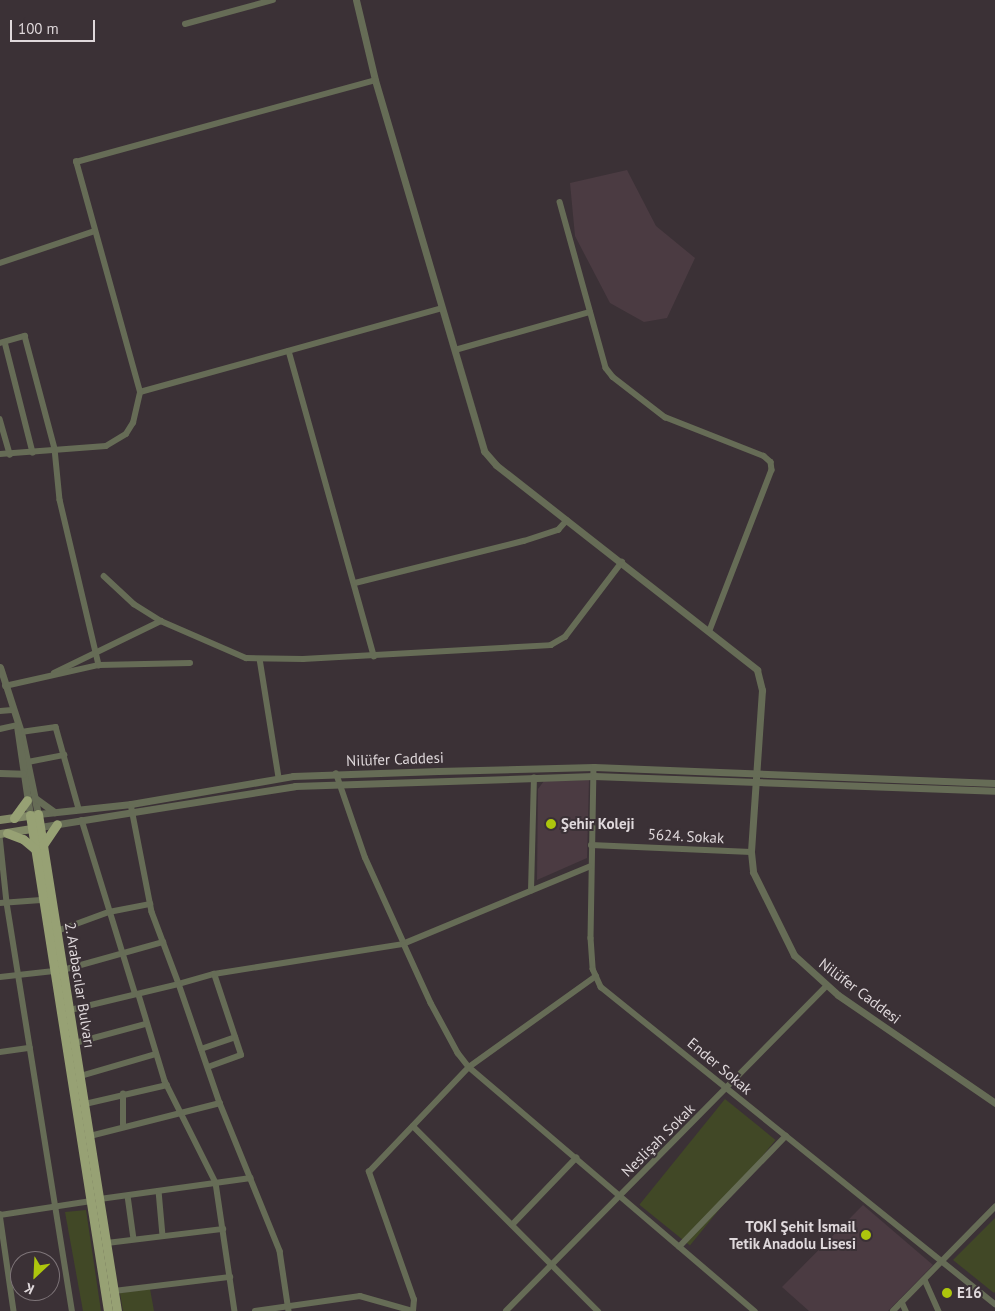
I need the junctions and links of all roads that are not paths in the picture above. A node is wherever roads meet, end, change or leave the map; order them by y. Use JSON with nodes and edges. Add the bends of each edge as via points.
{"nodes":[{"id":1,"x":272,"y":0,"type":"edge"},
{"id":2,"x":356,"y":0,"type":"edge"},
{"id":3,"x":185,"y":24,"type":"dead end"},
{"id":4,"x":376,"y":80,"type":"junction"},
{"id":5,"x":560,"y":202,"type":"dead end"},
{"id":6,"x":96,"y":231,"type":"junction"},
{"id":7,"x":0,"y":263,"type":"edge"},
{"id":8,"x":442,"y":308,"type":"junction"},
{"id":9,"x":590,"y":312,"type":"junction"},
{"id":10,"x":2,"y":343,"type":"edge"},
{"id":11,"x":455,"y":350,"type":"junction"},
{"id":12,"x":289,"y":351,"type":"junction"},
{"id":13,"x":140,"y":392,"type":"junction"},
{"id":14,"x":0,"y":419,"type":"edge"},
{"id":15,"x":55,"y":449,"type":"junction"},
{"id":16,"x":33,"y":452,"type":"junction"},
{"id":17,"x":0,"y":454,"type":"edge"},
{"id":18,"x":10,"y":455,"type":"junction"},
{"id":19,"x":567,"y":520,"type":"junction"},
{"id":20,"x":622,"y":562,"type":"junction"},
{"id":21,"x":104,"y":576,"type":"dead end"},
{"id":22,"x":355,"y":583,"type":"junction"},
{"id":23,"x":161,"y":621,"type":"junction"},
{"id":24,"x":710,"y":631,"type":"junction"},
{"id":25,"x":97,"y":650,"type":"junction"},
{"id":26,"x":374,"y":656,"type":"junction"},
{"id":27,"x":260,"y":658,"type":"junction"},
{"id":28,"x":190,"y":664,"type":"dead end"},
{"id":29,"x":99,"y":665,"type":"junction"},
{"id":30,"x":0,"y":667,"type":"edge"},
{"id":31,"x":48,"y":677,"type":"junction"},
{"id":32,"x":4,"y":691,"type":"edge"},
{"id":33,"x":12,"y":710,"type":"junction"},
{"id":34,"x":0,"y":711,"type":"edge"},
{"id":35,"x":17,"y":725,"type":"junction"},
{"id":36,"x":0,"y":729,"type":"edge"},
{"id":37,"x":21,"y":732,"type":"junction"},
{"id":38,"x":64,"y":755,"type":"junction"},
{"id":39,"x":28,"y":762,"type":"junction"},
{"id":40,"x":594,"y":767,"type":"junction"},
{"id":41,"x":0,"y":773,"type":"edge"},
{"id":42,"x":23,"y":774,"type":"junction"},
{"id":43,"x":336,"y":774,"type":"junction"},
{"id":44,"x":594,"y":776,"type":"junction"},
{"id":45,"x":279,"y":778,"type":"junction"},
{"id":46,"x":534,"y":778,"type":"junction"},
{"id":47,"x":756,"y":778,"type":"junction"},
{"id":48,"x":995,"y":783,"type":"edge"},
{"id":49,"x":340,"y":786,"type":"junction"},
{"id":50,"x":995,"y":791,"type":"edge"},
{"id":51,"x":31,"y":799,"type":"junction"},
{"id":52,"x":131,"y":804,"type":"junction"},
{"id":53,"x":78,"y":809,"type":"junction"},
{"id":54,"x":54,"y":812,"type":"junction"},
{"id":55,"x":132,"y":814,"type":"junction"},
{"id":56,"x":34,"y":815,"type":"junction"},
{"id":57,"x":14,"y":818,"type":"junction"},
{"id":58,"x":0,"y":820,"type":"edge"},
{"id":59,"x":82,"y":820,"type":"junction"},
{"id":60,"x":57,"y":824,"type":"junction"},
{"id":61,"x":36,"y":828,"type":"junction"},
{"id":62,"x":2,"y":834,"type":"edge"},
{"id":63,"x":591,"y":845,"type":"junction"},
{"id":64,"x":39,"y":847,"type":"junction"},
{"id":65,"x":751,"y":852,"type":"junction"},
{"id":66,"x":590,"y":867,"type":"junction"},
{"id":67,"x":531,"y":891,"type":"junction"},
{"id":68,"x":41,"y":900,"type":"dead end"},
{"id":69,"x":7,"y":902,"type":"junction"},
{"id":70,"x":0,"y":903,"type":"edge"},
{"id":71,"x":150,"y":904,"type":"junction"},
{"id":72,"x":109,"y":912,"type":"junction"},
{"id":73,"x":57,"y":931,"type":"junction"},
{"id":74,"x":162,"y":942,"type":"junction"},
{"id":75,"x":404,"y":944,"type":"junction"},
{"id":76,"x":125,"y":953,"type":"junction"},
{"id":77,"x":59,"y":970,"type":"junction"},
{"id":78,"x":214,"y":974,"type":"junction"},
{"id":79,"x":19,"y":975,"type":"junction"},
{"id":80,"x":596,"y":976,"type":"junction"},
{"id":81,"x":0,"y":977,"type":"edge"},
{"id":82,"x":179,"y":984,"type":"junction"},
{"id":83,"x":826,"y":986,"type":"junction"},
{"id":84,"x":137,"y":994,"type":"junction"},
{"id":85,"x":70,"y":1010,"type":"junction"},
{"id":86,"x":146,"y":1024,"type":"junction"},
{"id":87,"x":235,"y":1037,"type":"junction"},
{"id":88,"x":75,"y":1043,"type":"junction"},
{"id":89,"x":30,"y":1048,"type":"junction"},
{"id":90,"x":200,"y":1048,"type":"junction"},
{"id":91,"x":0,"y":1052,"type":"edge"},
{"id":92,"x":156,"y":1054,"type":"junction"},
{"id":93,"x":208,"y":1067,"type":"junction"},
{"id":94,"x":470,"y":1067,"type":"junction"},
{"id":95,"x":81,"y":1076,"type":"junction"},
{"id":96,"x":166,"y":1085,"type":"junction"},
{"id":97,"x":726,"y":1089,"type":"junction"},
{"id":98,"x":123,"y":1094,"type":"junction"},
{"id":99,"x":220,"y":1103,"type":"junction"},
{"id":100,"x":995,"y":1103,"type":"edge"},
{"id":101,"x":85,"y":1104,"type":"junction"},
{"id":102,"x":181,"y":1115,"type":"junction"},
{"id":103,"x":413,"y":1126,"type":"junction"},
{"id":104,"x":123,"y":1127,"type":"junction"},
{"id":105,"x":90,"y":1136,"type":"junction"},
{"id":106,"x":786,"y":1136,"type":"junction"},
{"id":107,"x":576,"y":1158,"type":"junction"},
{"id":108,"x":251,"y":1178,"type":"junction"},
{"id":109,"x":216,"y":1183,"type":"junction"},
{"id":110,"x":159,"y":1191,"type":"junction"},
{"id":111,"x":128,"y":1196,"type":"junction"},
{"id":112,"x":620,"y":1196,"type":"junction"},
{"id":113,"x":96,"y":1200,"type":"junction"},
{"id":114,"x":58,"y":1207,"type":"junction"},
{"id":115,"x":995,"y":1208,"type":"edge"},
{"id":116,"x":0,"y":1215,"type":"edge"},
{"id":117,"x":512,"y":1225,"type":"junction"},
{"id":118,"x":223,"y":1229,"type":"junction"},
{"id":119,"x":163,"y":1236,"type":"junction"},
{"id":120,"x":134,"y":1239,"type":"junction"},
{"id":121,"x":107,"y":1243,"type":"junction"},
{"id":122,"x":679,"y":1246,"type":"junction"},
{"id":123,"x":944,"y":1262,"type":"junction"},
{"id":124,"x":551,"y":1265,"type":"junction"},
{"id":125,"x":230,"y":1277,"type":"junction"},
{"id":126,"x":925,"y":1280,"type":"junction"},
{"id":127,"x":114,"y":1291,"type":"junction"},
{"id":128,"x":902,"y":1302,"type":"junction"},
{"id":129,"x":995,"y":1304,"type":"edge"},
{"id":130,"x":289,"y":1309,"type":"edge"},
{"id":131,"x":14,"y":1311,"type":"edge"},
{"id":132,"x":72,"y":1311,"type":"edge"},
{"id":133,"x":108,"y":1311,"type":"edge"},
{"id":134,"x":117,"y":1311,"type":"edge"},
{"id":135,"x":235,"y":1311,"type":"edge"},
{"id":136,"x":259,"y":1311,"type":"edge"},
{"id":137,"x":413,"y":1311,"type":"edge"},
{"id":138,"x":506,"y":1311,"type":"edge"},
{"id":139,"x":598,"y":1311,"type":"edge"},
{"id":140,"x":756,"y":1311,"type":"edge"},
{"id":141,"x":893,"y":1311,"type":"edge"},
{"id":142,"x":906,"y":1311,"type":"edge"},
{"id":143,"x":939,"y":1311,"type":"edge"}],
"edges":[{"from":1,"to":3,"type":"street"},
{"from":2,"to":4,"type":"street"},
{"from":4,"to":6,"type":"street","via":[[76,162]]},
{"from":4,"to":8,"type":"street"},
{"from":5,"to":9,"type":"street"},
{"from":6,"to":7,"type":"street"},
{"from":6,"to":13,"type":"street"},
{"from":8,"to":11,"type":"street"},
{"from":8,"to":12,"type":"street"},
{"from":9,"to":11,"type":"street"},
{"from":9,"to":24,"type":"street","via":[[606,368],[613,377],[665,417],[764,456],[770,462],[772,470]]},
{"from":10,"to":15,"type":"street","via":[[25,336]]},
{"from":10,"to":16,"type":"street"},
{"from":11,"to":19,"type":"street","via":[[484,451],[496,465]]},
{"from":12,"to":13,"type":"street"},
{"from":12,"to":22,"type":"street"},
{"from":13,"to":15,"type":"street","via":[[133,424],[126,434],[106,446]]},
{"from":14,"to":18,"type":"street"},
{"from":15,"to":16,"type":"street"},
{"from":15,"to":25,"type":"street","via":[[60,500]]},
{"from":16,"to":18,"type":"street"},
{"from":17,"to":18,"type":"street"},
{"from":19,"to":20,"type":"street"},
{"from":19,"to":22,"type":"street","via":[[558,530],[524,541]]},
{"from":20,"to":24,"type":"street"},
{"from":20,"to":26,"type":"street","via":[[565,637],[551,646]]},
{"from":21,"to":23,"type":"street","via":[[134,604]]},
{"from":22,"to":26,"type":"street"},
{"from":23,"to":25,"type":"street"},
{"from":23,"to":27,"type":"street","via":[[246,658]]},
{"from":24,"to":47,"type":"street","via":[[750,662],[760,680]]},
{"from":25,"to":29,"type":"street"},
{"from":25,"to":31,"type":"street"},
{"from":26,"to":27,"type":"street"},
{"from":27,"to":45,"type":"street"},
{"from":28,"to":29,"type":"street"},
{"from":29,"to":31,"type":"street"},
{"from":30,"to":32,"type":"street"},
{"from":31,"to":32,"type":"street"},
{"from":32,"to":33,"type":"street"},
{"from":33,"to":34,"type":"street"},
{"from":33,"to":35,"type":"street"},
{"from":35,"to":36,"type":"street"},
{"from":35,"to":37,"type":"street"},
{"from":35,"to":42,"type":"street"},
{"from":37,"to":38,"type":"street","via":[[56,727]]},
{"from":37,"to":39,"type":"street"},
{"from":38,"to":39,"type":"street"},
{"from":38,"to":53,"type":"street"},
{"from":39,"to":51,"type":"street"},
{"from":40,"to":43,"type":"street","name":"Nilüfer Caddesi"},
{"from":40,"to":44,"type":"street","name":"Ender Sokak"},
{"from":40,"to":47,"type":"street","name":"Nilüfer Caddesi"},
{"from":41,"to":42,"type":"street"},
{"from":42,"to":51,"type":"street"},
{"from":43,"to":45,"type":"street","name":"Nilüfer Caddesi"},
{"from":43,"to":49,"type":"street"},
{"from":44,"to":46,"type":"street"},
{"from":44,"to":47,"type":"street"},
{"from":44,"to":63,"type":"street","name":"Ender Sokak"},
{"from":45,"to":52,"type":"street","name":"Nilüfer Caddesi"},
{"from":46,"to":49,"type":"street"},
{"from":46,"to":67,"type":"street"},
{"from":47,"to":48,"type":"street","name":"Nilüfer Caddesi"},
{"from":47,"to":50,"type":"street"},
{"from":47,"to":65,"type":"street","name":"Nilüfer Caddesi"},
{"from":49,"to":55,"type":"street","via":[[288,787]]},
{"from":49,"to":75,"type":"street","via":[[365,858]]},
{"from":51,"to":54,"type":"street"},
{"from":51,"to":56,"type":"street"},
{"from":51,"to":57,"type":"main road"},
{"from":52,"to":53,"type":"street","name":"Nilüfer Caddesi"},
{"from":52,"to":55,"type":"street"},
{"from":53,"to":54,"type":"street","name":"Nilüfer Caddesi"},
{"from":54,"to":56,"type":"street","name":"Nilüfer Caddesi"},
{"from":55,"to":59,"type":"street"},
{"from":55,"to":71,"type":"street"},
{"from":56,"to":57,"type":"main road"},
{"from":56,"to":61,"type":"main road"},
{"from":57,"to":58,"type":"main road"},
{"from":59,"to":60,"type":"street"},
{"from":59,"to":72,"type":"street"},
{"from":60,"to":61,"type":"street"},
{"from":60,"to":64,"type":"main road"},
{"from":61,"to":62,"type":"main road"},
{"from":61,"to":64,"type":"main road"},
{"from":62,"to":64,"type":"main road"},
{"from":62,"to":69,"type":"street"},
{"from":63,"to":65,"type":"street","name":"5624. Sokak"},
{"from":63,"to":66,"type":"street","name":"Ender Sokak"},
{"from":64,"to":73,"type":"main road","name":"2. Arabacılar Bulvarı"},
{"from":64,"to":77,"type":"main road"},
{"from":65,"to":83,"type":"street","name":"Nilüfer Caddesi","via":[[753,872],[794,955]]},
{"from":66,"to":67,"type":"street"},
{"from":66,"to":80,"type":"street","name":"Ender Sokak","via":[[590,938]]},
{"from":67,"to":75,"type":"street"},
{"from":68,"to":69,"type":"street"},
{"from":69,"to":70,"type":"street"},
{"from":69,"to":79,"type":"street"},
{"from":71,"to":72,"type":"street"},
{"from":71,"to":74,"type":"street"},
{"from":72,"to":73,"type":"street"},
{"from":72,"to":76,"type":"street"},
{"from":73,"to":77,"type":"main road","name":"2. Arabacılar Bulvarı"},
{"from":74,"to":76,"type":"street"},
{"from":74,"to":82,"type":"street"},
{"from":75,"to":78,"type":"street"},
{"from":75,"to":94,"type":"street","via":[[430,1003],[458,1053]]},
{"from":76,"to":77,"type":"street"},
{"from":76,"to":84,"type":"street"},
{"from":77,"to":79,"type":"street"},
{"from":77,"to":85,"type":"main road","name":"2. Arabacılar Bulvarı"},
{"from":77,"to":113,"type":"main road"},
{"from":78,"to":82,"type":"street"},
{"from":78,"to":87,"type":"street"},
{"from":79,"to":81,"type":"street"},
{"from":79,"to":89,"type":"street"},
{"from":80,"to":94,"type":"street"},
{"from":80,"to":97,"type":"street","name":"Ender Sokak","via":[[601,987],[619,1003]]},
{"from":82,"to":84,"type":"street"},
{"from":82,"to":90,"type":"street"},
{"from":83,"to":97,"type":"street","name":"Neslişah Sokak"},
{"from":83,"to":100,"type":"street","name":"Nilüfer Caddesi"},
{"from":84,"to":85,"type":"street"},
{"from":84,"to":86,"type":"street"},
{"from":85,"to":88,"type":"main road","name":"2. Arabacılar Bulvarı"},
{"from":86,"to":88,"type":"street"},
{"from":86,"to":92,"type":"street"},
{"from":87,"to":90,"type":"street"},
{"from":87,"to":93,"type":"street","via":[[242,1055]]},
{"from":88,"to":95,"type":"main road","name":"2. Arabacılar Bulvarı"},
{"from":89,"to":91,"type":"street"},
{"from":89,"to":114,"type":"street"},
{"from":90,"to":93,"type":"street"},
{"from":92,"to":95,"type":"street"},
{"from":92,"to":96,"type":"street"},
{"from":93,"to":99,"type":"street"},
{"from":94,"to":103,"type":"street"},
{"from":94,"to":107,"type":"street"},
{"from":95,"to":101,"type":"main road","name":"2. Arabacılar Bulvarı"},
{"from":96,"to":98,"type":"street"},
{"from":96,"to":102,"type":"street"},
{"from":97,"to":106,"type":"street","name":"Ender Sokak"},
{"from":97,"to":112,"type":"street","name":"Neslişah Sokak"},
{"from":98,"to":101,"type":"street"},
{"from":98,"to":104,"type":"street"},
{"from":99,"to":102,"type":"street"},
{"from":99,"to":108,"type":"street"},
{"from":101,"to":105,"type":"main road","name":"2. Arabacılar Bulvarı"},
{"from":102,"to":104,"type":"street"},
{"from":102,"to":109,"type":"street"},
{"from":103,"to":117,"type":"street"},
{"from":103,"to":137,"type":"street","via":[[369,1172],[414,1300]]},
{"from":104,"to":105,"type":"street"},
{"from":105,"to":113,"type":"main road","name":"2. Arabacılar Bulvarı"},
{"from":106,"to":122,"type":"street"},
{"from":106,"to":123,"type":"street","name":"Ender Sokak"},
{"from":107,"to":112,"type":"street"},
{"from":107,"to":117,"type":"street"},
{"from":108,"to":109,"type":"street"},
{"from":108,"to":130,"type":"street","via":[[280,1251]]},
{"from":109,"to":110,"type":"street"},
{"from":109,"to":118,"type":"street"},
{"from":110,"to":111,"type":"street"},
{"from":110,"to":119,"type":"street"},
{"from":111,"to":113,"type":"street"},
{"from":111,"to":120,"type":"street"},
{"from":112,"to":122,"type":"street"},
{"from":112,"to":124,"type":"street","name":"Neslişah Sokak"},
{"from":113,"to":114,"type":"street"},
{"from":113,"to":121,"type":"main road","name":"2. Arabacılar Bulvarı"},
{"from":113,"to":133,"type":"main road"},
{"from":114,"to":116,"type":"street"},
{"from":114,"to":132,"type":"street"},
{"from":115,"to":123,"type":"street"},
{"from":116,"to":131,"type":"street"},
{"from":117,"to":124,"type":"street"},
{"from":118,"to":119,"type":"street"},
{"from":118,"to":125,"type":"street"},
{"from":119,"to":120,"type":"street"},
{"from":120,"to":121,"type":"street"},
{"from":121,"to":127,"type":"main road","name":"2. Arabacılar Bulvarı"},
{"from":122,"to":140,"type":"street"},
{"from":123,"to":126,"type":"street"},
{"from":123,"to":129,"type":"street","name":"Ender Sokak"},
{"from":124,"to":138,"type":"street","name":"Neslişah Sokak"},
{"from":124,"to":139,"type":"street"},
{"from":125,"to":127,"type":"street"},
{"from":125,"to":135,"type":"street"},
{"from":126,"to":128,"type":"street"},
{"from":126,"to":143,"type":"street"},
{"from":127,"to":134,"type":"main road","name":"2. Arabacılar Bulvarı"},
{"from":128,"to":141,"type":"street"},
{"from":128,"to":142,"type":"street"},
{"from":130,"to":136,"type":"street"},
{"from":130,"to":137,"type":"street","via":[[360,1296]]}]}
